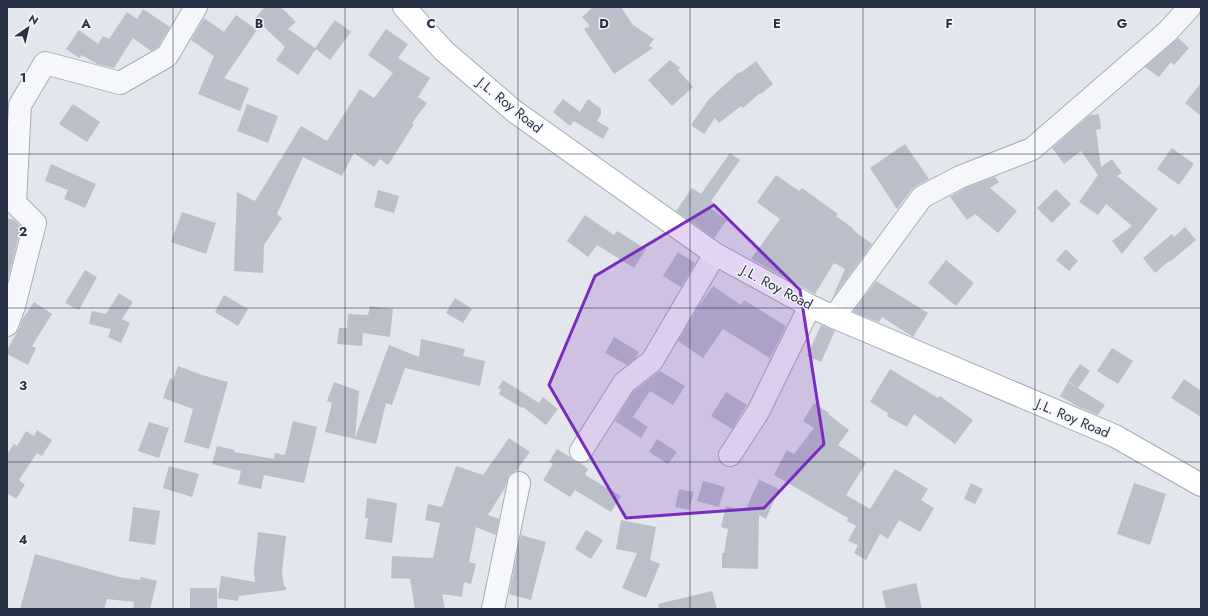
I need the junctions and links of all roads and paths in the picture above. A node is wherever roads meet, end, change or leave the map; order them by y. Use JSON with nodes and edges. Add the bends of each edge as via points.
{"nodes":[{"id":1,"x":196,"y":7,"type":"edge"},
{"id":2,"x":404,"y":7,"type":"edge"},
{"id":3,"x":1190,"y":7,"type":"edge"},
{"id":4,"x":715,"y":254,"type":"junction"},
{"id":5,"x":810,"y":306,"type":"junction"},
{"id":6,"x":834,"y":317,"type":"junction"},
{"id":7,"x":7,"y":325,"type":"edge"},
{"id":8,"x":581,"y":451,"type":"dead end"},
{"id":9,"x":730,"y":455,"type":"dead end"},
{"id":10,"x":519,"y":483,"type":"dead end"},
{"id":11,"x":1201,"y":485,"type":"edge"},
{"id":12,"x":493,"y":609,"type":"edge"}],
"edges":[{"from":1,"to":7,"type":"street","via":[[167,56],[120,83],[45,63],[20,104],[15,203],[35,223]]},
{"from":2,"to":4,"type":"main road","name":"J.L. Roy Road","via":[[444,51],[514,111]]},
{"from":3,"to":6,"type":"street","via":[[1167,32],[1032,149],[960,177],[922,198]]},
{"from":4,"to":5,"type":"main road","name":"J.L. Roy Road"},
{"from":4,"to":8,"type":"street","via":[[652,361],[624,383]]},
{"from":5,"to":6,"type":"main road","name":"J.L. Roy Road"},
{"from":5,"to":9,"type":"street","via":[[758,412]]},
{"from":6,"to":11,"type":"main road","name":"J.L. Roy Road","via":[[1114,436]]},
{"from":10,"to":12,"type":"street"}]}
